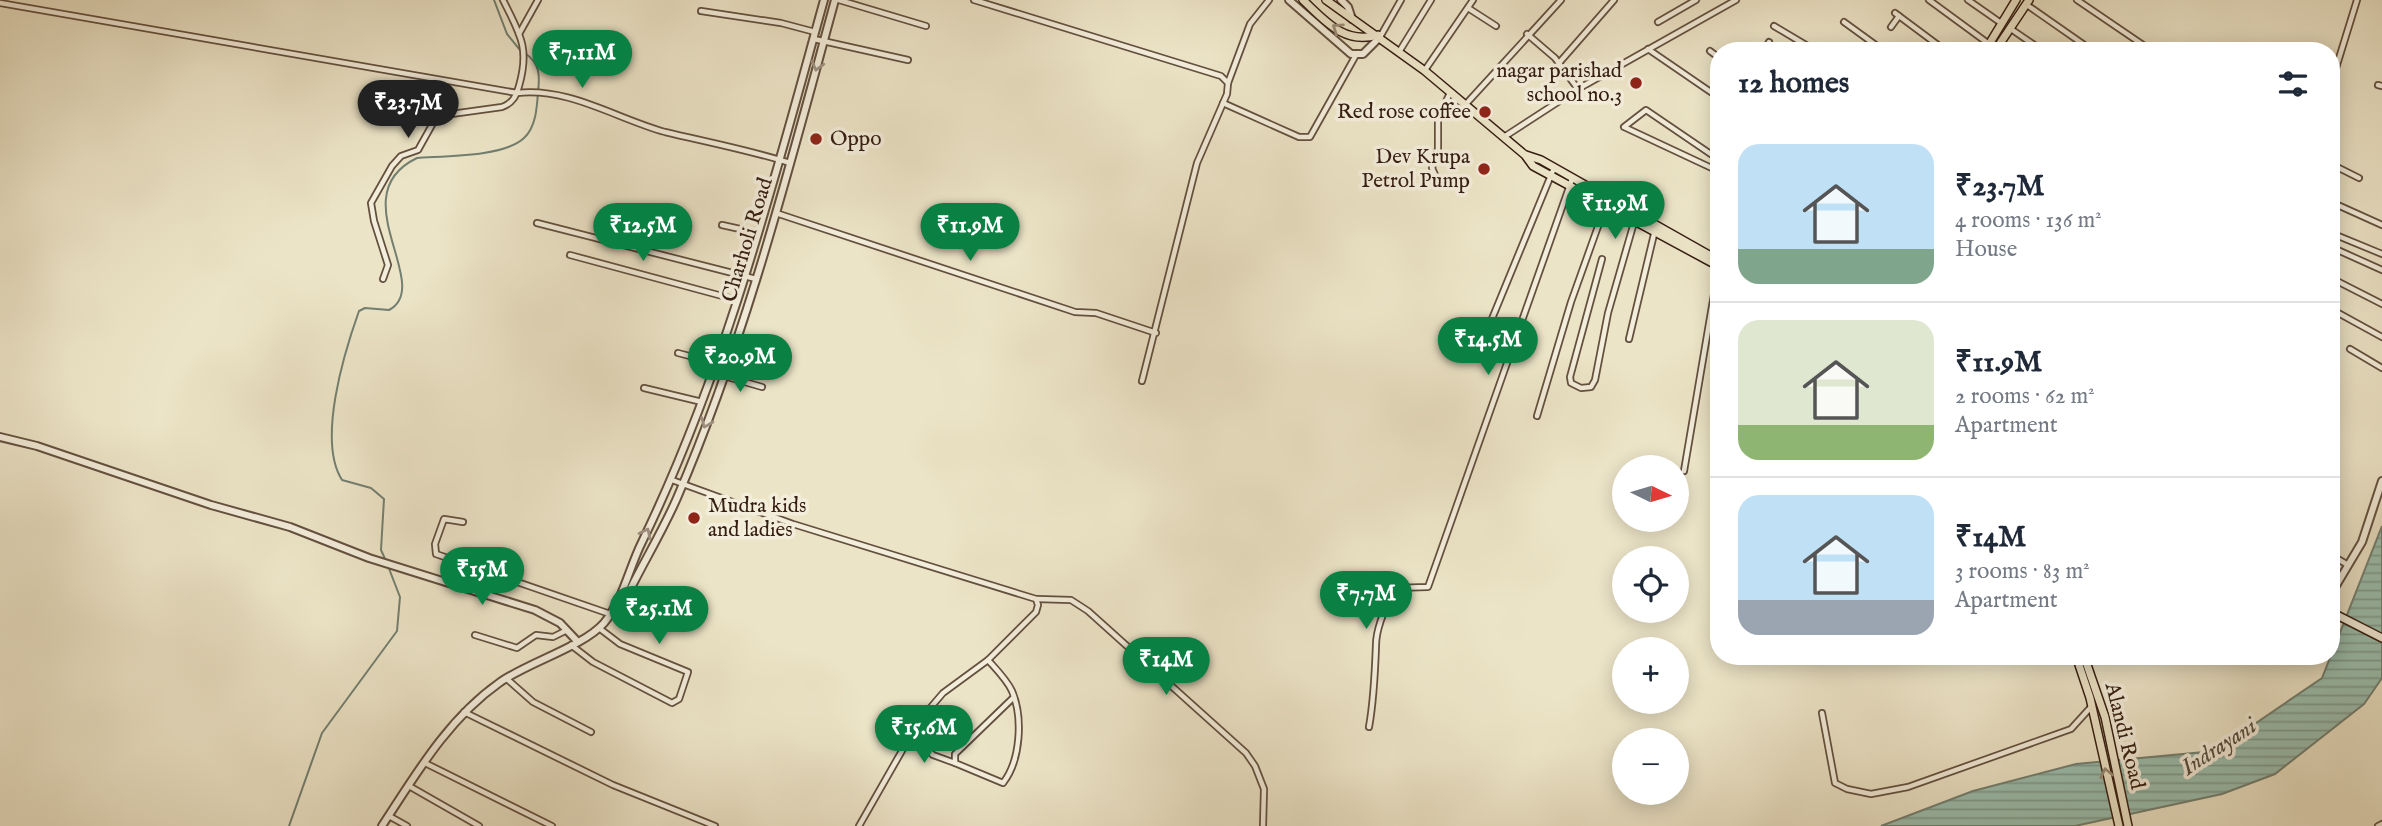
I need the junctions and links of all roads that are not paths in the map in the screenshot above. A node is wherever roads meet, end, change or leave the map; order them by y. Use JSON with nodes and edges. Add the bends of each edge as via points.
{"nodes":[{"id":1,"x":503,"y":0,"type":"edge"},
{"id":2,"x":538,"y":0,"type":"edge"},
{"id":3,"x":824,"y":0,"type":"edge"},
{"id":4,"x":837,"y":0,"type":"edge"},
{"id":5,"x":974,"y":0,"type":"edge"},
{"id":6,"x":1269,"y":0,"type":"edge"},
{"id":7,"x":1289,"y":0,"type":"edge"},
{"id":8,"x":1303,"y":0,"type":"edge"},
{"id":9,"x":1326,"y":0,"type":"edge"},
{"id":10,"x":1341,"y":0,"type":"edge"},
{"id":11,"x":1401,"y":0,"type":"edge"},
{"id":12,"x":1432,"y":0,"type":"edge"},
{"id":13,"x":1473,"y":0,"type":"edge"},
{"id":14,"x":1560,"y":0,"type":"edge"},
{"id":15,"x":1614,"y":0,"type":"edge"},
{"id":16,"x":1696,"y":0,"type":"edge"},
{"id":17,"x":1736,"y":0,"type":"edge"},
{"id":18,"x":1929,"y":0,"type":"edge"},
{"id":19,"x":1968,"y":0,"type":"edge"},
{"id":20,"x":2015,"y":0,"type":"edge"},
{"id":21,"x":2077,"y":0,"type":"edge"},
{"id":22,"x":2357,"y":0,"type":"edge"},
{"id":23,"x":2027,"y":2,"type":"edge"},
{"id":24,"x":0,"y":4,"type":"edge"},
{"id":25,"x":1468,"y":8,"type":"junction"},
{"id":26,"x":701,"y":10,"type":"dead end"},
{"id":27,"x":1353,"y":19,"type":"junction"},
{"id":28,"x":1658,"y":22,"type":"dead end"},
{"id":29,"x":1844,"y":22,"type":"dead end"},
{"id":30,"x":2001,"y":23,"type":"junction"},
{"id":31,"x":926,"y":26,"type":"dead end"},
{"id":32,"x":1496,"y":26,"type":"dead end"},
{"id":33,"x":1774,"y":26,"type":"dead end"},
{"id":34,"x":1891,"y":27,"type":"dead end"},
{"id":35,"x":2010,"y":28,"type":"junction"},
{"id":36,"x":519,"y":34,"type":"junction"},
{"id":37,"x":1527,"y":34,"type":"junction"},
{"id":38,"x":815,"y":35,"type":"junction"},
{"id":39,"x":1379,"y":36,"type":"junction"},
{"id":40,"x":824,"y":41,"type":"junction"},
{"id":41,"x":1801,"y":42,"type":"edge"},
{"id":42,"x":1872,"y":42,"type":"edge"},
{"id":43,"x":1934,"y":42,"type":"edge"},
{"id":44,"x":1981,"y":42,"type":"edge"},
{"id":45,"x":1990,"y":42,"type":"edge"},
{"id":46,"x":2001,"y":42,"type":"edge"},
{"id":47,"x":2030,"y":42,"type":"edge"},
{"id":48,"x":2081,"y":42,"type":"edge"},
{"id":49,"x":2139,"y":42,"type":"edge"},
{"id":50,"x":1648,"y":49,"type":"junction"},
{"id":51,"x":1399,"y":52,"type":"junction"},
{"id":52,"x":1356,"y":55,"type":"junction"},
{"id":53,"x":2340,"y":55,"type":"edge"},
{"id":54,"x":908,"y":60,"type":"dead end"},
{"id":55,"x":1559,"y":62,"type":"junction"},
{"id":56,"x":1424,"y":71,"type":"junction"},
{"id":57,"x":1228,"y":83,"type":"junction"},
{"id":58,"x":1578,"y":89,"type":"junction"},
{"id":59,"x":1451,"y":92,"type":"junction"},
{"id":60,"x":1710,"y":92,"type":"edge"},
{"id":61,"x":517,"y":93,"type":"junction"},
{"id":62,"x":1223,"y":103,"type":"junction"},
{"id":63,"x":1466,"y":104,"type":"junction"},
{"id":64,"x":1503,"y":137,"type":"junction"},
{"id":65,"x":1710,"y":154,"type":"edge"},
{"id":66,"x":1525,"y":155,"type":"junction"},
{"id":67,"x":780,"y":160,"type":"junction"},
{"id":68,"x":790,"y":163,"type":"junction"},
{"id":69,"x":1710,"y":167,"type":"edge"},
{"id":70,"x":1554,"y":168,"type":"junction"},
{"id":71,"x":2340,"y":168,"type":"edge"},
{"id":72,"x":1550,"y":176,"type":"junction"},
{"id":73,"x":2360,"y":178,"type":"dead end"},
{"id":74,"x":1572,"y":179,"type":"junction"},
{"id":75,"x":1448,"y":184,"type":"dead end"},
{"id":76,"x":1568,"y":187,"type":"junction"},
{"id":77,"x":1606,"y":203,"type":"junction"},
{"id":78,"x":2340,"y":206,"type":"edge"},
{"id":79,"x":776,"y":213,"type":"junction"},
{"id":80,"x":1635,"y":219,"type":"junction"},
{"id":81,"x":537,"y":222,"type":"dead end"},
{"id":82,"x":722,"y":225,"type":"dead end"},
{"id":83,"x":2382,"y":225,"type":"edge"},
{"id":84,"x":1655,"y":229,"type":"junction"},
{"id":85,"x":759,"y":233,"type":"junction"},
{"id":86,"x":2340,"y":237,"type":"edge"},
{"id":87,"x":1672,"y":238,"type":"junction"},
{"id":88,"x":2340,"y":251,"type":"edge"},
{"id":89,"x":2382,"y":254,"type":"edge"},
{"id":90,"x":570,"y":255,"type":"dead end"},
{"id":91,"x":1710,"y":256,"type":"edge"},
{"id":92,"x":1602,"y":259,"type":"dead end"},
{"id":93,"x":1710,"y":264,"type":"edge"},
{"id":94,"x":2382,"y":270,"type":"edge"},
{"id":95,"x":745,"y":276,"type":"junction"},
{"id":96,"x":383,"y":279,"type":"dead end"},
{"id":97,"x":756,"y":279,"type":"junction"},
{"id":98,"x":2340,"y":282,"type":"edge"},
{"id":99,"x":738,"y":300,"type":"junction"},
{"id":100,"x":2382,"y":304,"type":"edge"},
{"id":101,"x":2340,"y":314,"type":"edge"},
{"id":102,"x":1710,"y":317,"type":"edge"},
{"id":103,"x":1156,"y":333,"type":"junction"},
{"id":104,"x":2382,"y":337,"type":"edge"},
{"id":105,"x":1629,"y":339,"type":"dead end"},
{"id":106,"x":1482,"y":343,"type":"dead end"},
{"id":107,"x":2350,"y":349,"type":"dead end"},
{"id":108,"x":678,"y":353,"type":"dead end"},
{"id":109,"x":717,"y":364,"type":"junction"},
{"id":110,"x":2382,"y":368,"type":"edge"},
{"id":111,"x":724,"y":376,"type":"junction"},
{"id":112,"x":1142,"y":381,"type":"dead end"},
{"id":113,"x":644,"y":387,"type":"dead end"},
{"id":114,"x":762,"y":387,"type":"dead end"},
{"id":115,"x":702,"y":402,"type":"junction"},
{"id":116,"x":1537,"y":416,"type":"dead end"},
{"id":117,"x":0,"y":438,"type":"edge"},
{"id":118,"x":1687,"y":455,"type":"edge"},
{"id":119,"x":672,"y":480,"type":"junction"},
{"id":120,"x":2382,"y":481,"type":"edge"},
{"id":121,"x":683,"y":484,"type":"junction"},
{"id":122,"x":463,"y":522,"type":"dead end"},
{"id":123,"x":2340,"y":560,"type":"edge"},
{"id":124,"x":2349,"y":566,"type":"junction"},
{"id":125,"x":2340,"y":580,"type":"edge"},
{"id":126,"x":621,"y":596,"type":"junction"},
{"id":127,"x":1036,"y":599,"type":"junction"},
{"id":128,"x":610,"y":614,"type":"junction"},
{"id":129,"x":2340,"y":617,"type":"edge"},
{"id":130,"x":599,"y":628,"type":"junction"},
{"id":131,"x":568,"y":629,"type":"junction"},
{"id":132,"x":475,"y":635,"type":"dead end"},
{"id":133,"x":2382,"y":638,"type":"edge"},
{"id":134,"x":573,"y":643,"type":"junction"},
{"id":135,"x":988,"y":660,"type":"junction"},
{"id":136,"x":2081,"y":665,"type":"edge"},
{"id":137,"x":2086,"y":665,"type":"edge"},
{"id":138,"x":506,"y":678,"type":"junction"},
{"id":139,"x":2088,"y":680,"type":"junction"},
{"id":140,"x":1014,"y":697,"type":"junction"},
{"id":141,"x":2092,"y":707,"type":"junction"},
{"id":142,"x":463,"y":712,"type":"junction"},
{"id":143,"x":1822,"y":713,"type":"dead end"},
{"id":144,"x":1369,"y":727,"type":"dead end"},
{"id":145,"x":591,"y":732,"type":"dead end"},
{"id":146,"x":912,"y":736,"type":"junction"},
{"id":147,"x":425,"y":763,"type":"junction"},
{"id":148,"x":955,"y":763,"type":"junction"},
{"id":149,"x":410,"y":786,"type":"junction"},
{"id":150,"x":389,"y":816,"type":"junction"},
{"id":151,"x":383,"y":826,"type":"edge"},
{"id":152,"x":407,"y":826,"type":"edge"},
{"id":153,"x":479,"y":826,"type":"edge"},
{"id":154,"x":552,"y":826,"type":"edge"},
{"id":155,"x":715,"y":826,"type":"edge"},
{"id":156,"x":859,"y":826,"type":"edge"},
{"id":157,"x":1263,"y":826,"type":"edge"},
{"id":158,"x":2119,"y":826,"type":"edge"},
{"id":159,"x":2128,"y":826,"type":"edge"}],
"edges":[{"from":1,"to":36,"type":"street"},
{"from":2,"to":36,"type":"street"},
{"from":3,"to":38,"type":"street","name":"Charholi Road"},
{"from":4,"to":31,"type":"street"},
{"from":4,"to":40,"type":"street","name":"Charholi Road"},
{"from":5,"to":57,"type":"street","via":[[1221,76]]},
{"from":6,"to":57,"type":"street","via":[[1250,24]]},
{"from":7,"to":52,"type":"street"},
{"from":39,"to":8,"type":"main road","one_way":true,"via":[[1359,41]]},
{"from":9,"to":27,"type":"main road"},
{"from":10,"to":27,"type":"street"},
{"from":11,"to":39,"type":"street"},
{"from":12,"to":51,"type":"street"},
{"from":13,"to":25,"type":"street"},
{"from":14,"to":37,"type":"street"},
{"from":15,"to":55,"type":"street"},
{"from":16,"to":28,"type":"street"},
{"from":17,"to":50,"type":"street"},
{"from":18,"to":44,"type":"street"},
{"from":19,"to":30,"type":"street"},
{"from":20,"to":30,"type":"main road"},
{"from":21,"to":49,"type":"street"},
{"from":22,"to":53,"type":"street"},
{"from":23,"to":35,"type":"main road"},
{"from":23,"to":48,"type":"street"},
{"from":24,"to":61,"type":"street"},
{"from":25,"to":32,"type":"street"},
{"from":25,"to":56,"type":"street"},
{"from":26,"to":38,"type":"street"},
{"from":27,"to":39,"type":"main road"},
{"from":29,"to":42,"type":"street"},
{"from":30,"to":45,"type":"main road"},
{"from":33,"to":41,"type":"street"},
{"from":34,"to":43,"type":"street","via":[[1897,15]]},
{"from":35,"to":46,"type":"main road"},
{"from":35,"to":47,"type":"street"},
{"from":36,"to":61,"type":"street","via":[[525,56]]},
{"from":37,"to":55,"type":"street"},
{"from":37,"to":63,"type":"street"},
{"from":38,"to":40,"type":"street"},
{"from":38,"to":67,"type":"street","name":"Charholi Road"},
{"from":39,"to":51,"type":"main road"},
{"from":39,"to":52,"type":"street"},
{"from":40,"to":54,"type":"street"},
{"from":40,"to":68,"type":"street","name":"Charholi Road","one_way":true},
{"from":50,"to":58,"type":"street"},
{"from":50,"to":60,"type":"street"},
{"from":51,"to":56,"type":"main road"},
{"from":52,"to":62,"type":"street","via":[[1310,137],[1299,137]]},
{"from":55,"to":58,"type":"street"},
{"from":56,"to":59,"type":"main road"},
{"from":57,"to":62,"type":"street"},
{"from":58,"to":64,"type":"street"},
{"from":59,"to":63,"type":"main road"},
{"from":59,"to":75,"type":"street","via":[[1438,118],[1438,149],[1432,168],[1436,177]]},
{"from":61,"to":67,"type":"street","via":[[548,93],[662,131]]},
{"from":61,"to":96,"type":"street","via":[[502,107],[437,116],[418,150],[401,156],[392,166],[371,203],[388,265]]},
{"from":62,"to":103,"type":"street","via":[[1197,163]]},
{"from":63,"to":64,"type":"main road"},
{"from":64,"to":66,"type":"main road"},
{"from":65,"to":69,"type":"street","via":[[1646,110],[1624,127]]},
{"from":66,"to":70,"type":"main road"},
{"from":66,"to":72,"type":"main road"},
{"from":67,"to":68,"type":"street"},
{"from":67,"to":85,"type":"street","name":"Charholi Road"},
{"from":68,"to":79,"type":"street","name":"Charholi Road"},
{"from":70,"to":72,"type":"street"},
{"from":70,"to":74,"type":"main road"},
{"from":71,"to":73,"type":"street"},
{"from":72,"to":76,"type":"main road"},
{"from":72,"to":106,"type":"street"},
{"from":74,"to":76,"type":"street"},
{"from":74,"to":77,"type":"main road"},
{"from":76,"to":77,"type":"main road"},
{"from":76,"to":144,"type":"street","via":[[1427,587],[1394,588],[1384,612],[1376,645]]},
{"from":77,"to":80,"type":"main road"},
{"from":77,"to":116,"type":"street","via":[[1570,302]]},
{"from":78,"to":83,"type":"street"},
{"from":79,"to":97,"type":"street","name":"Charholi Road"},
{"from":79,"to":103,"type":"street","via":[[1075,312],[1096,313]]},
{"from":80,"to":84,"type":"main road"},
{"from":80,"to":92,"type":"street","via":[[1608,313],[1597,376],[1591,387],[1581,388],[1571,383],[1570,377]]},
{"from":81,"to":95,"type":"street"},
{"from":82,"to":85,"type":"street"},
{"from":84,"to":87,"type":"main road"},
{"from":84,"to":105,"type":"street"},
{"from":85,"to":95,"type":"street","name":"Charholi Road"},
{"from":86,"to":89,"type":"street"},
{"from":87,"to":91,"type":"main road"},
{"from":87,"to":93,"type":"main road"},
{"from":88,"to":94,"type":"street"},
{"from":90,"to":99,"type":"street"},
{"from":95,"to":97,"type":"street"},
{"from":95,"to":99,"type":"street","name":"Charholi Road"},
{"from":97,"to":111,"type":"street","name":"Charholi Road"},
{"from":98,"to":100,"type":"street"},
{"from":99,"to":109,"type":"street","name":"Charholi Road"},
{"from":101,"to":104,"type":"street"},
{"from":102,"to":118,"type":"street"},
{"from":103,"to":112,"type":"street"},
{"from":107,"to":110,"type":"street"},
{"from":108,"to":109,"type":"street"},
{"from":109,"to":115,"type":"street","name":"Charholi Road"},
{"from":111,"to":114,"type":"street"},
{"from":111,"to":121,"type":"street","name":"Charholi Road","one_way":true},
{"from":113,"to":115,"type":"street"},
{"from":115,"to":119,"type":"street","name":"Charholi Road"},
{"from":117,"to":131,"type":"street","via":[[290,527],[380,562],[536,610]]},
{"from":119,"to":121,"type":"street"},
{"from":126,"to":119,"type":"street","name":"Charholi Road","one_way":true,"via":[[626,573]]},
{"from":120,"to":124,"type":"street"},
{"from":121,"to":126,"type":"street","name":"Charholi Road","via":[[631,588]]},
{"from":121,"to":127,"type":"street","via":[[793,524]]},
{"from":122,"to":128,"type":"street","via":[[444,519],[436,554]]},
{"from":123,"to":124,"type":"street"},
{"from":124,"to":125,"type":"street"},
{"from":126,"to":128,"type":"street","name":"Charholi Road"},
{"from":127,"to":135,"type":"street","via":[[1038,609]]},
{"from":127,"to":157,"type":"street","via":[[1071,600],[1088,611],[1227,734],[1262,780]]},
{"from":128,"to":130,"type":"street","name":"Charholi Road"},
{"from":129,"to":133,"type":"main road"},
{"from":130,"to":134,"type":"street","name":"Charholi Road"},
{"from":130,"to":134,"type":"street","via":[[620,644],[688,672],[679,699],[672,703],[593,662]]},
{"from":131,"to":132,"type":"street","via":[[553,637],[536,635],[517,648]]},
{"from":131,"to":134,"type":"street"},
{"from":134,"to":138,"type":"street","name":"Charholi Road"},
{"from":135,"to":140,"type":"street"},
{"from":135,"to":146,"type":"street","via":[[943,693]]},
{"from":136,"to":139,"type":"main road","name":"Alandi Road"},
{"from":137,"to":139,"type":"main road","name":"Alandi Road"},
{"from":138,"to":142,"type":"street","name":"Charholi Road"},
{"from":138,"to":145,"type":"street","via":[[533,702]]},
{"from":139,"to":141,"type":"main road","name":"Alandi Road"},
{"from":139,"to":159,"type":"main road","name":"Alandi Road","via":[[2105,717]]},
{"from":140,"to":148,"type":"street","via":[[955,754]]},
{"from":140,"to":148,"type":"street","via":[[1017,743],[1006,780],[1003,783]]},
{"from":141,"to":143,"type":"street","via":[[2071,729],[1881,793],[1835,783]]},
{"from":158,"to":141,"type":"main road","name":"Alandi Road","one_way":true},
{"from":142,"to":147,"type":"street","name":"Charholi Road"},
{"from":142,"to":155,"type":"street","via":[[612,785]]},
{"from":146,"to":148,"type":"street","via":[[933,755]]},
{"from":146,"to":156,"type":"street"},
{"from":147,"to":149,"type":"street","name":"Charholi Road"},
{"from":147,"to":154,"type":"street"},
{"from":149,"to":150,"type":"street","name":"Charholi Road"},
{"from":149,"to":153,"type":"street"},
{"from":150,"to":151,"type":"street","name":"Charholi Road"},
{"from":150,"to":152,"type":"street"}]}
